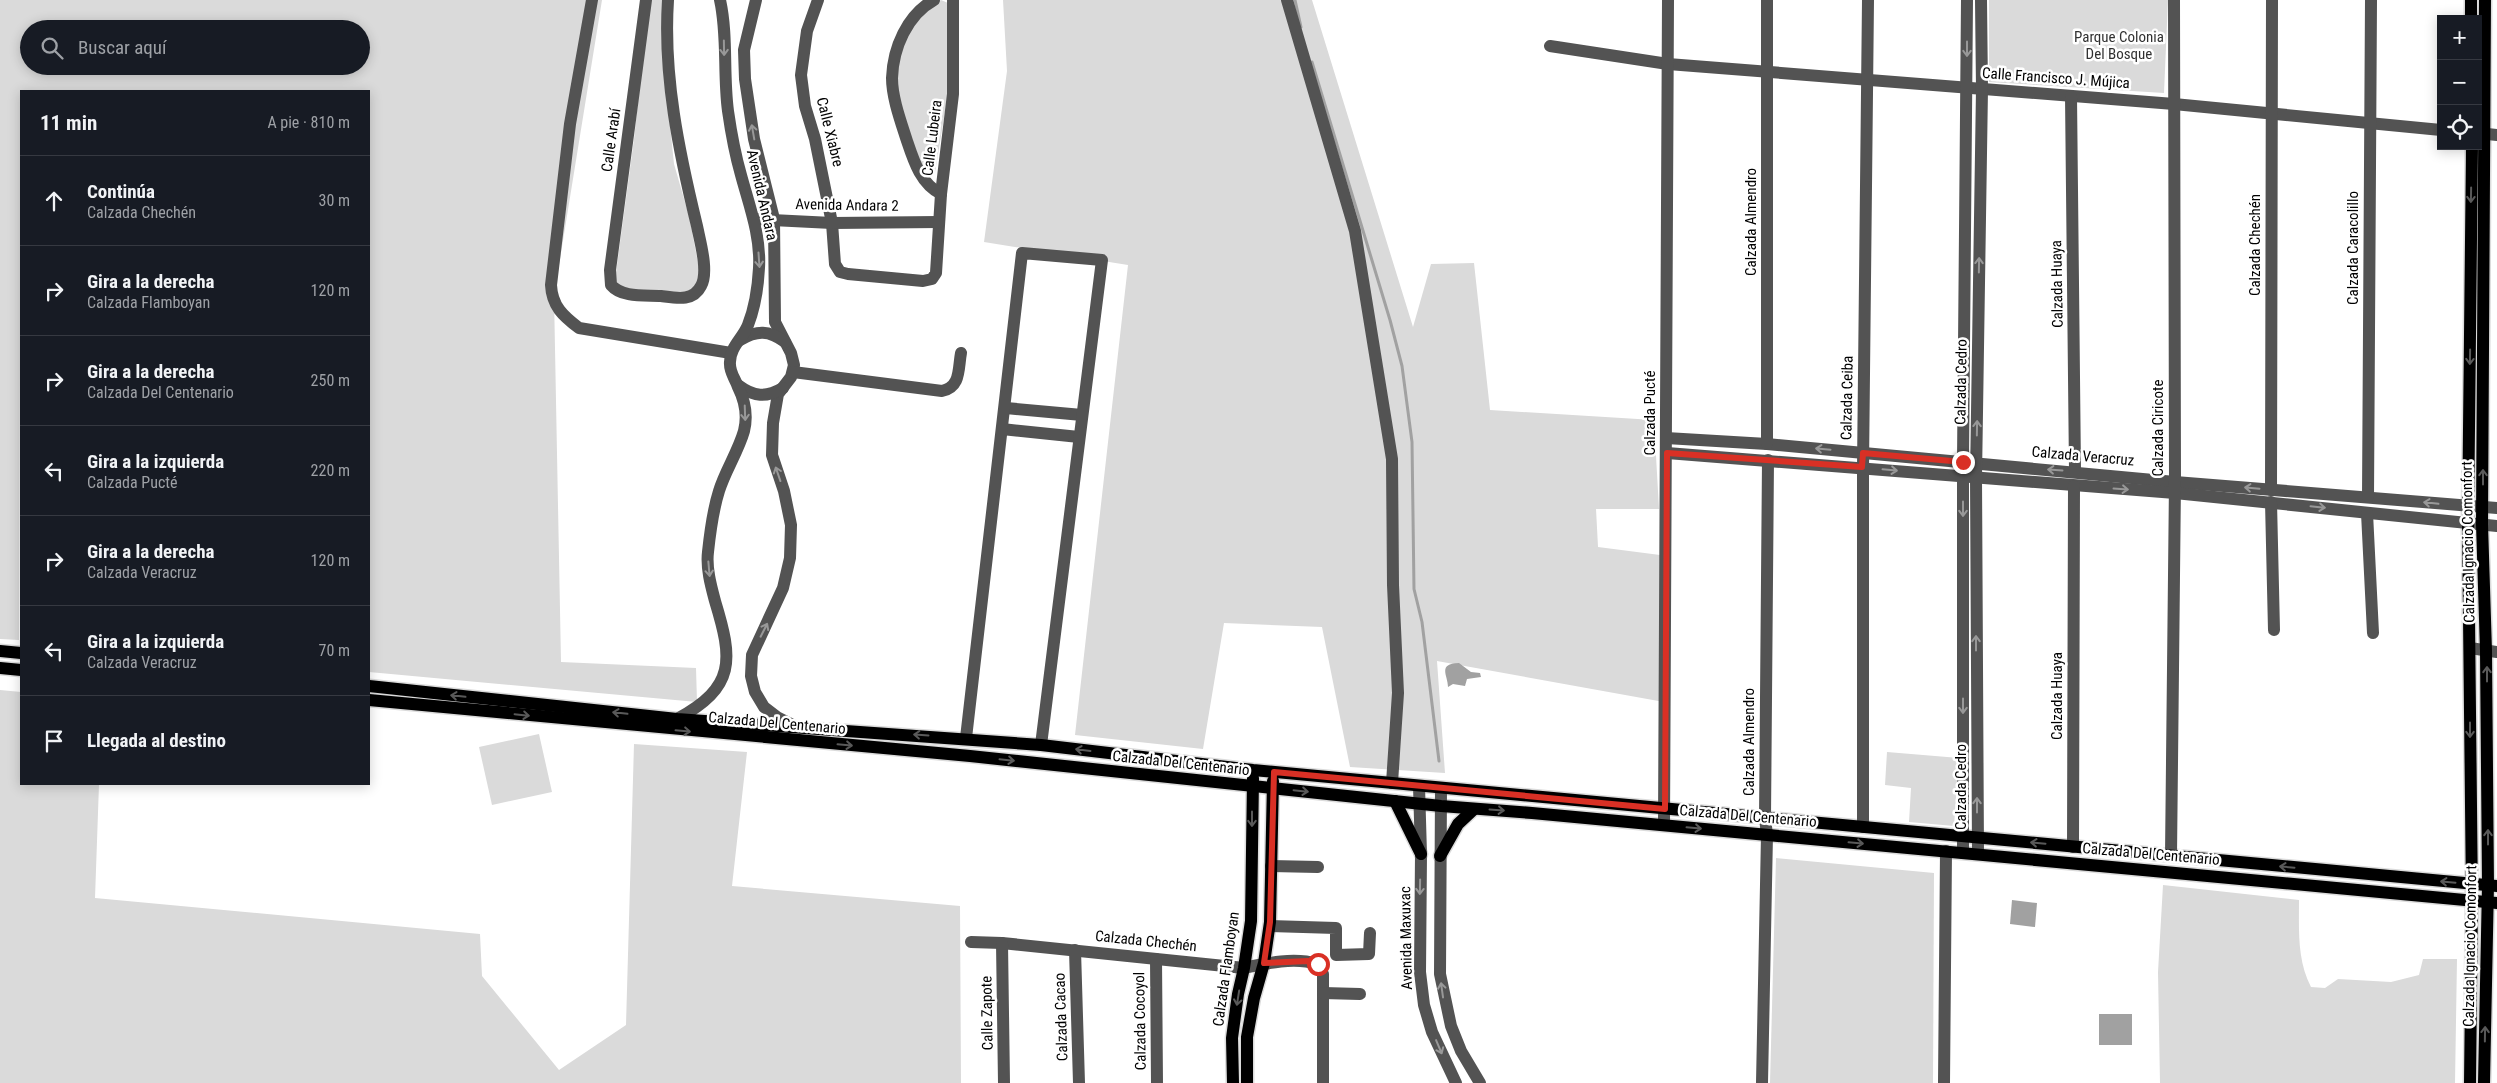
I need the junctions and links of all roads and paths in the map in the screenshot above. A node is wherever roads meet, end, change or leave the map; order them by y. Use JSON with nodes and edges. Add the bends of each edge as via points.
{"nodes":[{"id":1,"x":592,"y":0,"type":"edge"},
{"id":2,"x":646,"y":0,"type":"edge"},
{"id":3,"x":668,"y":0,"type":"edge"},
{"id":4,"x":720,"y":0,"type":"edge"},
{"id":5,"x":756,"y":0,"type":"edge"},
{"id":6,"x":818,"y":0,"type":"edge"},
{"id":7,"x":934,"y":0,"type":"edge"},
{"id":8,"x":953,"y":0,"type":"edge"},
{"id":9,"x":1287,"y":0,"type":"edge"},
{"id":10,"x":1668,"y":0,"type":"edge"},
{"id":11,"x":1767,"y":0,"type":"edge"},
{"id":12,"x":1868,"y":0,"type":"edge"},
{"id":13,"x":1967,"y":0,"type":"edge"},
{"id":14,"x":1981,"y":0,"type":"edge"},
{"id":15,"x":2174,"y":0,"type":"edge"},
{"id":16,"x":2272,"y":0,"type":"edge"},
{"id":17,"x":2371,"y":0,"type":"edge"},
{"id":18,"x":2471,"y":0,"type":"edge"},
{"id":19,"x":2485,"y":0,"type":"edge"},
{"id":20,"x":2471,"y":15,"type":"edge"},
{"id":21,"x":1550,"y":46,"type":"dead end"},
{"id":22,"x":1668,"y":64,"type":"junction"},
{"id":23,"x":1768,"y":74,"type":"junction"},
{"id":24,"x":1868,"y":80,"type":"junction"},
{"id":25,"x":1967,"y":88,"type":"junction"},
{"id":26,"x":1982,"y":89,"type":"junction"},
{"id":27,"x":2071,"y":96,"type":"junction"},
{"id":28,"x":2174,"y":104,"type":"junction"},
{"id":29,"x":2272,"y":112,"type":"junction"},
{"id":30,"x":2370,"y":123,"type":"junction"},
{"id":31,"x":2437,"y":130,"type":"edge"},
{"id":32,"x":2487,"y":134,"type":"edge"},
{"id":33,"x":2472,"y":150,"type":"edge"},
{"id":34,"x":941,"y":194,"type":"junction"},
{"id":35,"x":774,"y":218,"type":"junction"},
{"id":36,"x":754,"y":219,"type":"junction"},
{"id":37,"x":939,"y":222,"type":"junction"},
{"id":38,"x":832,"y":223,"type":"junction"},
{"id":39,"x":840,"y":272,"type":"joint"},
{"id":40,"x":740,"y":340,"type":"junction"},
{"id":41,"x":785,"y":342,"type":"junction"},
{"id":42,"x":731,"y":353,"type":"junction"},
{"id":43,"x":961,"y":353,"type":"dead end"},
{"id":44,"x":793,"y":372,"type":"junction"},
{"id":45,"x":738,"y":385,"type":"junction"},
{"id":46,"x":783,"y":388,"type":"junction"},
{"id":47,"x":1006,"y":408,"type":"junction"},
{"id":48,"x":1082,"y":415,"type":"junction"},
{"id":49,"x":1002,"y":429,"type":"junction"},
{"id":50,"x":1080,"y":437,"type":"junction"},
{"id":51,"x":1666,"y":438,"type":"junction"},
{"id":52,"x":1766,"y":444,"type":"junction"},
{"id":53,"x":1667,"y":453,"type":"junction"},
{"id":54,"x":1863,"y":453,"type":"junction"},
{"id":55,"x":1768,"y":460,"type":"junction"},
{"id":56,"x":1963,"y":462,"type":"junction"},
{"id":57,"x":1976,"y":464,"type":"junction"},
{"id":58,"x":1862,"y":467,"type":"junction"},
{"id":59,"x":2075,"y":471,"type":"junction"},
{"id":60,"x":1970,"y":476,"type":"junction"},
{"id":61,"x":2074,"y":486,"type":"junction"},
{"id":62,"x":2175,"y":487,"type":"junction"},
{"id":63,"x":2271,"y":496,"type":"junction"},
{"id":64,"x":2368,"y":497,"type":"junction"},
{"id":65,"x":2468,"y":507,"type":"junction"},
{"id":66,"x":2483,"y":507,"type":"junction"},
{"id":67,"x":2497,"y":508,"type":"edge"},
{"id":68,"x":2367,"y":513,"type":"junction"},
{"id":69,"x":2468,"y":523,"type":"junction"},
{"id":70,"x":2482,"y":524,"type":"junction"},
{"id":71,"x":2497,"y":526,"type":"edge"},
{"id":72,"x":2274,"y":630,"type":"dead end"},
{"id":73,"x":2373,"y":633,"type":"dead end"},
{"id":74,"x":2470,"y":648,"type":"junction"},
{"id":75,"x":0,"y":651,"type":"edge"},
{"id":76,"x":2492,"y":652,"type":"edge"},
{"id":77,"x":20,"y":653,"type":"edge"},
{"id":78,"x":0,"y":668,"type":"edge"},
{"id":79,"x":20,"y":670,"type":"edge"},
{"id":80,"x":370,"y":686,"type":"edge"},
{"id":81,"x":370,"y":700,"type":"edge"},
{"id":82,"x":677,"y":719,"type":"junction"},
{"id":83,"x":644,"y":721,"type":"junction"},
{"id":84,"x":795,"y":726,"type":"junction"},
{"id":85,"x":966,"y":738,"type":"junction"},
{"id":86,"x":1041,"y":745,"type":"junction"},
{"id":87,"x":1253,"y":770,"type":"junction"},
{"id":88,"x":1274,"y":772,"type":"junction"},
{"id":89,"x":1392,"y":783,"type":"junction"},
{"id":90,"x":1252,"y":786,"type":"junction"},
{"id":91,"x":1419,"y":786,"type":"junction"},
{"id":92,"x":1273,"y":788,"type":"junction"},
{"id":93,"x":1441,"y":788,"type":"junction"},
{"id":94,"x":1395,"y":801,"type":"junction"},
{"id":95,"x":1419,"y":804,"type":"junction"},
{"id":96,"x":1441,"y":806,"type":"junction"},
{"id":97,"x":1474,"y":808,"type":"junction"},
{"id":98,"x":1665,"y":809,"type":"junction"},
{"id":99,"x":1765,"y":818,"type":"junction"},
{"id":100,"x":1664,"y":825,"type":"junction"},
{"id":101,"x":1863,"y":827,"type":"junction"},
{"id":102,"x":1767,"y":834,"type":"junction"},
{"id":103,"x":1963,"y":836,"type":"junction"},
{"id":104,"x":1977,"y":838,"type":"junction"},
{"id":105,"x":2073,"y":847,"type":"junction"},
{"id":106,"x":1946,"y":851,"type":"junction"},
{"id":107,"x":1963,"y":853,"type":"junction"},
{"id":108,"x":1421,"y":854,"type":"junction"},
{"id":109,"x":1978,"y":854,"type":"junction"},
{"id":110,"x":1440,"y":856,"type":"junction"},
{"id":111,"x":2171,"y":856,"type":"junction"},
{"id":112,"x":1271,"y":866,"type":"junction"},
{"id":113,"x":1318,"y":867,"type":"dead end"},
{"id":114,"x":2471,"y":884,"type":"junction"},
{"id":115,"x":2493,"y":886,"type":"edge"},
{"id":116,"x":2472,"y":900,"type":"junction"},
{"id":117,"x":2492,"y":902,"type":"edge"},
{"id":118,"x":1270,"y":926,"type":"junction"},
{"id":119,"x":1370,"y":933,"type":"dead end"},
{"id":120,"x":1420,"y":937,"type":"junction"},
{"id":121,"x":1440,"y":937,"type":"junction"},
{"id":122,"x":971,"y":942,"type":"dead end"},
{"id":123,"x":1002,"y":943,"type":"junction"},
{"id":124,"x":1075,"y":950,"type":"junction"},
{"id":125,"x":1156,"y":959,"type":"junction"},
{"id":126,"x":1264,"y":963,"type":"junction"},
{"id":127,"x":1244,"y":968,"type":"junction"},
{"id":128,"x":1323,"y":993,"type":"junction"},
{"id":129,"x":1360,"y":994,"type":"dead end"},
{"id":130,"x":1004,"y":1083,"type":"edge"},
{"id":131,"x":1079,"y":1083,"type":"edge"},
{"id":132,"x":1157,"y":1083,"type":"edge"},
{"id":133,"x":1233,"y":1083,"type":"edge"},
{"id":134,"x":1247,"y":1083,"type":"edge"},
{"id":135,"x":1323,"y":1083,"type":"edge"},
{"id":136,"x":1456,"y":1083,"type":"edge"},
{"id":137,"x":1480,"y":1083,"type":"edge"},
{"id":138,"x":1762,"y":1083,"type":"edge"},
{"id":139,"x":1944,"y":1083,"type":"edge"},
{"id":140,"x":2470,"y":1083,"type":"edge"},
{"id":141,"x":2484,"y":1083,"type":"edge"}],
"edges":[{"from":1,"to":42,"type":"street","via":[[570,124],[552,297],[561,314],[580,328]]},
{"from":2,"to":3,"type":"street","name":"Calle Arabí","via":[[610,270],[611,285],[622,293],[685,298],[695,295],[702,284],[704,262],[682,165],[673,106],[668,59]]},
{"from":4,"to":36,"type":"street","name":"Avenida Andara","one_way":true,"via":[[724,18],[728,110]]},
{"from":35,"to":5,"type":"street","name":"Avenida Andara","one_way":true,"via":[[754,138],[745,79],[744,50]]},
{"from":6,"to":38,"type":"street","name":"Calle Xiabre","via":[[807,31],[801,75]]},
{"from":7,"to":34,"type":"street","via":[[913,18],[902,35],[895,53],[892,79],[900,121],[914,162],[930,188]]},
{"from":8,"to":34,"type":"street","name":"Calle Lubeira","via":[[953,94]]},
{"from":9,"to":89,"type":"street","via":[[1355,231],[1392,459],[1398,693]]},
{"from":10,"to":22,"type":"street","name":"Calzada Pucté"},
{"from":11,"to":23,"type":"street","name":"Calzada Almendro"},
{"from":12,"to":24,"type":"street","name":"Calzada Ceiba"},
{"from":13,"to":25,"type":"street","name":"Calzada Cedro","one_way":true},
{"from":14,"to":26,"type":"street","name":"Calzada Cedro"},
{"from":15,"to":28,"type":"street","name":"Calzada Ciricote"},
{"from":16,"to":29,"type":"street","name":"Calzada Chechén"},
{"from":17,"to":30,"type":"street","name":"Calzada Caracolillo"},
{"from":18,"to":20,"type":"main road"},
{"from":19,"to":32,"type":"main road","name":"Calzada Ignacio Comonfort"},
{"from":21,"to":22,"type":"street","name":"Calle Francisco J. Mújica"},
{"from":22,"to":23,"type":"street","name":"Calle Francisco J. Mújica"},
{"from":22,"to":51,"type":"street","name":"Calzada Pucté"},
{"from":23,"to":24,"type":"street","name":"Calle Francisco J. Mújica"},
{"from":23,"to":52,"type":"street","name":"Calzada Almendro"},
{"from":24,"to":25,"type":"street","name":"Calle Francisco J. Mújica"},
{"from":24,"to":54,"type":"street","name":"Calzada Ceiba"},
{"from":25,"to":26,"type":"street","name":"Calle Francisco J. Mújica"},
{"from":25,"to":56,"type":"street","name":"Calzada Cedro"},
{"from":26,"to":27,"type":"street","name":"Calle Francisco J. Mújica"},
{"from":57,"to":26,"type":"street","name":"Calzada Cedro","one_way":true},
{"from":27,"to":28,"type":"street","name":"Calle Francisco J. Mújica"},
{"from":27,"to":59,"type":"street","name":"Calzada Huaya"},
{"from":28,"to":29,"type":"street","name":"Calle Francisco J. Mújica"},
{"from":28,"to":62,"type":"street","name":"Calzada Ciricote"},
{"from":29,"to":30,"type":"street","name":"Calle Francisco J. Mújica"},
{"from":29,"to":63,"type":"street","name":"Calzada Chechén"},
{"from":30,"to":31,"type":"street","name":"Calle Francisco J. Mújica"},
{"from":30,"to":64,"type":"street","name":"Calzada Caracolillo"},
{"from":66,"to":32,"type":"main road","name":"Calzada Ignacio Comonfort","one_way":true},
{"from":33,"to":65,"type":"main road","name":"Calzada Ignacio Comonfort","one_way":true},
{"from":34,"to":37,"type":"street","name":"Calle Lubeira"},
{"from":35,"to":36,"type":"street","name":"Avenida Andara 2"},
{"from":35,"to":38,"type":"street","name":"Avenida Andara 2"},
{"from":35,"to":41,"type":"street","name":"Avenida Andara","via":[[775,322]]},
{"from":36,"to":40,"type":"street","name":"Avenida Andara","one_way":true,"via":[[759,265],[757,294]]},
{"from":37,"to":38,"type":"street","name":"Avenida Andara 2"},
{"from":37,"to":39,"type":"street","name":"Calle Lubeira","via":[[936,273],[932,279],[924,281]]},
{"from":38,"to":39,"type":"street","name":"Calle Xiabre","via":[[835,264]]},
{"from":40,"to":41,"type":"street","via":[[763,332],[775,334]]},
{"from":40,"to":42,"type":"street","name":"Avenida Andara"},
{"from":41,"to":44,"type":"street","name":"Avenida Andara","via":[[792,353]]},
{"from":42,"to":45,"type":"street","via":[[731,375]]},
{"from":43,"to":44,"type":"street","via":[[956,383],[942,391]]},
{"from":44,"to":46,"type":"street"},
{"from":45,"to":46,"type":"street","via":[[748,393],[760,396]]},
{"from":45,"to":82,"type":"street","one_way":true,"via":[[746,410],[744,431],[718,492],[708,554],[710,584],[728,651],[723,679],[699,707]]},
{"from":84,"to":46,"type":"street","one_way":true,"via":[[764,707],[751,676],[752,655],[784,588],[790,558],[791,525],[772,455],[773,423],[778,394]]},
{"from":47,"to":48,"type":"street"},
{"from":47,"to":48,"type":"street","via":[[1022,253],[1102,260]]},
{"from":47,"to":49,"type":"street"},
{"from":48,"to":50,"type":"street"},
{"from":49,"to":50,"type":"street"},
{"from":49,"to":85,"type":"street"},
{"from":50,"to":86,"type":"street"},
{"from":51,"to":52,"type":"street","name":"Calzada Veracruz"},
{"from":51,"to":53,"type":"street","name":"Calzada Pucté"},
{"from":54,"to":52,"type":"street","name":"Calzada Veracruz","one_way":true},
{"from":53,"to":55,"type":"street","name":"Calzada Veracruz"},
{"from":53,"to":98,"type":"street","name":"Calzada Pucté"},
{"from":54,"to":56,"type":"street","name":"Calzada Veracruz"},
{"from":54,"to":58,"type":"street","name":"Calzada Ceiba"},
{"from":55,"to":58,"type":"street","name":"Calzada Veracruz"},
{"from":55,"to":99,"type":"street","name":"Calzada Almendro"},
{"from":56,"to":57,"type":"street","name":"Calzada Veracruz"},
{"from":56,"to":60,"type":"street","name":"Calzada Cedro"},
{"from":59,"to":57,"type":"street","name":"Calzada Veracruz","one_way":true},
{"from":57,"to":60,"type":"street","name":"Calzada Cedro"},
{"from":58,"to":60,"type":"street","name":"Calzada Veracruz","one_way":true},
{"from":58,"to":101,"type":"street","name":"Calzada Ceiba"},
{"from":59,"to":62,"type":"street","name":"Calzada Veracruz"},
{"from":60,"to":61,"type":"street","name":"Calzada Veracruz"},
{"from":60,"to":103,"type":"street","name":"Calzada Cedro","one_way":true},
{"from":104,"to":60,"type":"street","name":"Calzada Cedro","one_way":true},
{"from":61,"to":62,"type":"street","name":"Calzada Veracruz","one_way":true},
{"from":61,"to":105,"type":"street","name":"Calzada Huaya"},
{"from":62,"to":63,"type":"street","name":"Calzada Veracruz"},
{"from":62,"to":111,"type":"street","name":"Calzada Ciricote"},
{"from":63,"to":64,"type":"street","name":"Calzada Veracruz"},
{"from":63,"to":68,"type":"street","name":"Calzada Veracruz","one_way":true},
{"from":63,"to":72,"type":"street","name":"Calzada Chechén"},
{"from":65,"to":64,"type":"street","name":"Calzada Veracruz","one_way":true},
{"from":65,"to":66,"type":"street","name":"Calzada Veracruz"},
{"from":65,"to":69,"type":"main road","name":"Calzada Ignacio Comonfort"},
{"from":66,"to":67,"type":"street","name":"Calzada Veracruz"},
{"from":66,"to":70,"type":"main road","name":"Calzada Ignacio Comonfort"},
{"from":68,"to":69,"type":"street","name":"Calzada Veracruz"},
{"from":68,"to":73,"type":"street"},
{"from":69,"to":70,"type":"street","name":"Calzada Veracruz"},
{"from":69,"to":74,"type":"main road","name":"Calzada Ignacio Comonfort"},
{"from":70,"to":71,"type":"street","name":"Calzada Veracruz"},
{"from":70,"to":76,"type":"main road","name":"Calzada Ignacio Comonfort"},
{"from":74,"to":76,"type":"street"},
{"from":74,"to":114,"type":"main road","name":"Calzada Ignacio Comonfort","one_way":true},
{"from":75,"to":77,"type":"main road"},
{"from":115,"to":76,"type":"main road","name":"Calzada Ignacio Comonfort","one_way":true},
{"from":78,"to":79,"type":"main road"},
{"from":83,"to":80,"type":"main road","name":"Calzada Del Centenario","one_way":true},
{"from":81,"to":83,"type":"main road","name":"Calzada Del Centenario","one_way":true},
{"from":82,"to":83,"type":"main road","name":"Calzada Del Centenario"},
{"from":82,"to":84,"type":"main road","name":"Calzada Del Centenario"},
{"from":83,"to":90,"type":"main road","name":"Calzada Del Centenario","one_way":true},
{"from":85,"to":84,"type":"main road","name":"Calzada Del Centenario","one_way":true},
{"from":85,"to":86,"type":"main road","name":"Calzada Del Centenario"},
{"from":87,"to":86,"type":"main road","name":"Calzada Del Centenario","one_way":true},
{"from":87,"to":88,"type":"main road","name":"Calzada Del Centenario"},
{"from":87,"to":90,"type":"main road","name":"Calzada Flamboyan"},
{"from":88,"to":89,"type":"main road","name":"Calzada Del Centenario"},
{"from":88,"to":92,"type":"main road","name":"Calzada Flamboyan"},
{"from":89,"to":91,"type":"main road","name":"Calzada Del Centenario"},
{"from":90,"to":92,"type":"main road","name":"Calzada Del Centenario"},
{"from":90,"to":127,"type":"main road","name":"Calzada Flamboyan","one_way":true,"via":[[1251,921]]},
{"from":91,"to":93,"type":"main road","name":"Calzada Del Centenario"},
{"from":91,"to":95,"type":"street","name":"Avenida Maxuxac"},
{"from":92,"to":94,"type":"main road","name":"Calzada Del Centenario","one_way":true},
{"from":92,"to":112,"type":"main road","name":"Calzada Flamboyan"},
{"from":93,"to":96,"type":"street"},
{"from":93,"to":98,"type":"main road","name":"Calzada Del Centenario"},
{"from":94,"to":95,"type":"main road","name":"Calzada Del Centenario"},
{"from":94,"to":108,"type":"main road"},
{"from":95,"to":96,"type":"main road","name":"Calzada Del Centenario"},
{"from":95,"to":108,"type":"street","name":"Avenida Maxuxac"},
{"from":96,"to":97,"type":"main road","name":"Calzada Del Centenario"},
{"from":96,"to":110,"type":"street"},
{"from":97,"to":100,"type":"main road","name":"Calzada Del Centenario","one_way":true},
{"from":97,"to":110,"type":"main road","via":[[1458,824]]},
{"from":98,"to":99,"type":"main road","name":"Calzada Del Centenario"},
{"from":98,"to":100,"type":"street","name":"Calzada Pucté"},
{"from":99,"to":101,"type":"main road","name":"Calzada Del Centenario"},
{"from":99,"to":102,"type":"street","name":"Calzada Almendro"},
{"from":100,"to":102,"type":"main road","name":"Calzada Del Centenario","one_way":true},
{"from":101,"to":103,"type":"main road","name":"Calzada Del Centenario"},
{"from":102,"to":106,"type":"main road","name":"Calzada Del Centenario","one_way":true},
{"from":102,"to":138,"type":"street","name":"Calzada Almendro"},
{"from":103,"to":104,"type":"main road","name":"Calzada Del Centenario"},
{"from":103,"to":107,"type":"street","name":"Calzada Cedro"},
{"from":105,"to":104,"type":"main road","name":"Calzada Del Centenario","one_way":true},
{"from":104,"to":109,"type":"street","name":"Calzada Cedro"},
{"from":105,"to":111,"type":"main road","name":"Calzada Del Centenario"},
{"from":106,"to":107,"type":"main road","name":"Calzada Del Centenario"},
{"from":106,"to":139,"type":"street","name":"Calzada Cedro"},
{"from":107,"to":109,"type":"main road","name":"Calzada Del Centenario"},
{"from":108,"to":120,"type":"street","name":"Avenida Maxuxac","one_way":true},
{"from":109,"to":116,"type":"main road","name":"Calzada Del Centenario"},
{"from":110,"to":121,"type":"street"},
{"from":114,"to":111,"type":"main road","name":"Calzada Del Centenario","one_way":true},
{"from":112,"to":113,"type":"street"},
{"from":112,"to":118,"type":"main road","name":"Calzada Flamboyan"},
{"from":114,"to":115,"type":"main road","name":"Calzada Del Centenario"},
{"from":114,"to":116,"type":"main road","name":"Calzada Ignacio Comonfort"},
{"from":115,"to":117,"type":"main road","name":"Calzada Ignacio Comonfort"},
{"from":116,"to":117,"type":"main road","name":"Calzada Del Centenario"},
{"from":116,"to":140,"type":"main road","name":"Calzada Ignacio Comonfort"},
{"from":141,"to":117,"type":"main road","name":"Calzada Ignacio Comonfort","one_way":true},
{"from":118,"to":119,"type":"street","via":[[1336,928],[1336,955],[1369,954]]},
{"from":118,"to":126,"type":"main road","name":"Calzada Flamboyan"},
{"from":120,"to":121,"type":"street"},
{"from":120,"to":136,"type":"street","name":"Avenida Maxuxac","one_way":true,"via":[[1424,1005],[1432,1032]]},
{"from":137,"to":121,"type":"street","one_way":true,"via":[[1461,1051],[1446,1009],[1440,974]]},
{"from":122,"to":123,"type":"street","name":"Calzada Chechén"},
{"from":123,"to":124,"type":"street","name":"Calzada Chechén"},
{"from":123,"to":130,"type":"street","name":"Calle Zapote"},
{"from":124,"to":125,"type":"street","name":"Calzada Chechén"},
{"from":124,"to":131,"type":"street","name":"Calzada Cacao"},
{"from":125,"to":127,"type":"street","name":"Calzada Chechén"},
{"from":125,"to":132,"type":"street","name":"Calzada Cocoyol"},
{"from":126,"to":127,"type":"street","name":"Calzada Chechén"},
{"from":126,"to":128,"type":"street","name":"Calzada Chechén","via":[[1308,961],[1318,964],[1323,974]]},
{"from":126,"to":134,"type":"main road","name":"Calzada Flamboyan","via":[[1247,1037]]},
{"from":127,"to":133,"type":"main road","name":"Calzada Flamboyan","one_way":true,"via":[[1232,1038]]},
{"from":128,"to":129,"type":"street"},
{"from":128,"to":135,"type":"street"}]}
